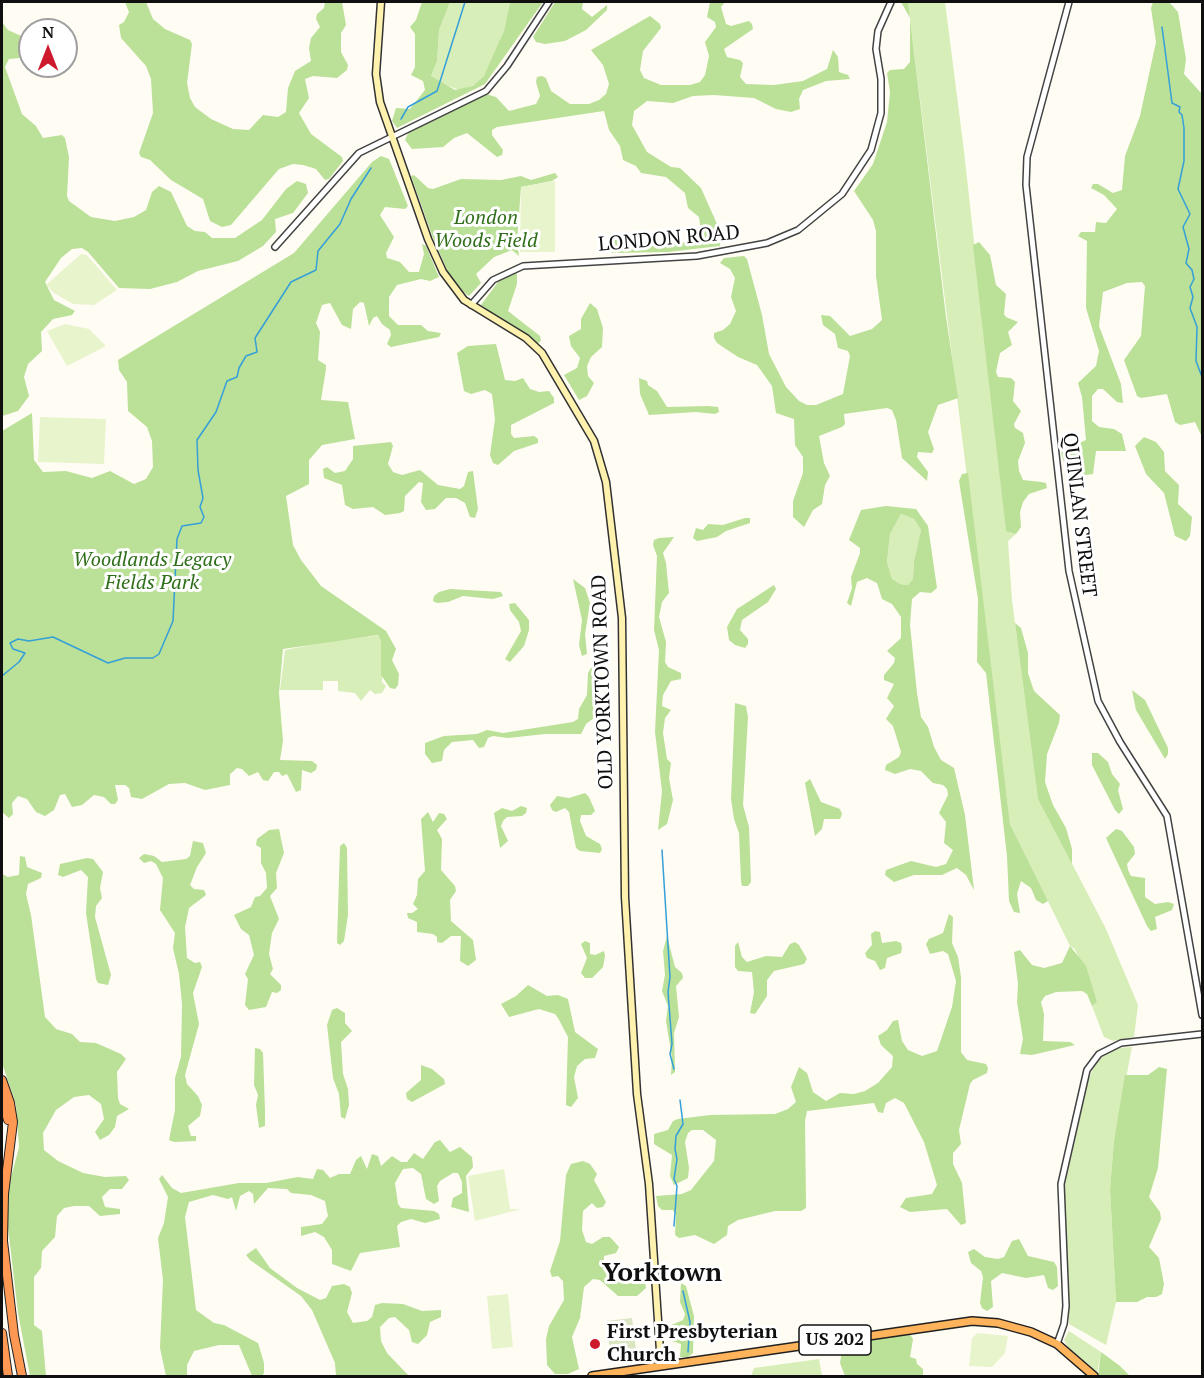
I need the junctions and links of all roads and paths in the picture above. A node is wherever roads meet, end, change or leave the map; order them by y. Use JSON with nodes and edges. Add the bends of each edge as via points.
{"nodes":[{"id":1,"x":381,"y":2,"type":"edge"},
{"id":2,"x":549,"y":2,"type":"edge"},
{"id":3,"x":891,"y":2,"type":"edge"},
{"id":4,"x":1069,"y":2,"type":"edge"},
{"id":5,"x":391,"y":136,"type":"junction"},
{"id":6,"x":275,"y":247,"type":"dead end"},
{"id":7,"x":471,"y":305,"type":"junction"},
{"id":8,"x":1203,"y":1015,"type":"edge"},
{"id":9,"x":1203,"y":1034,"type":"edge"},
{"id":10,"x":2,"y":1080,"type":"edge"},
{"id":11,"x":2,"y":1098,"type":"edge"},
{"id":12,"x":2,"y":1175,"type":"edge"},
{"id":13,"x":2,"y":1333,"type":"edge"},
{"id":14,"x":1057,"y":1344,"type":"junction"},
{"id":15,"x":661,"y":1366,"type":"junction"},
{"id":16,"x":8,"y":1377,"type":"edge"},
{"id":17,"x":22,"y":1377,"type":"edge"},
{"id":18,"x":592,"y":1377,"type":"edge"},
{"id":19,"x":1094,"y":1377,"type":"edge"}],
"edges":[{"from":1,"to":5,"type":"main road","name":"OLD YORKTOWN ROAD","via":[[377,85]]},
{"from":2,"to":5,"type":"street","via":[[486,91]]},
{"from":3,"to":7,"type":"street","name":"LONDON ROAD","via":[[878,32],[881,113],[871,150],[842,194],[798,230],[749,248],[698,256],[523,266],[493,280]]},
{"from":4,"to":8,"type":"street","name":"QUINLAN STREET","via":[[1028,157],[1026,185],[1069,570],[1098,701],[1167,816]]},
{"from":5,"to":6,"type":"street","via":[[359,153]]},
{"from":5,"to":7,"type":"main road","name":"OLD YORKTOWN ROAD","via":[[443,272],[452,288]]},
{"from":7,"to":15,"type":"main road","name":"OLD YORKTOWN ROAD","via":[[507,325],[542,353],[594,441],[606,482],[622,618],[625,897],[637,1094],[649,1184]]},
{"from":9,"to":14,"type":"street","via":[[1120,1043],[1099,1054],[1087,1070],[1060,1191],[1066,1306]]},
{"from":10,"to":17,"type":"highway","via":[[13,1122],[3,1200],[3,1241]]},
{"from":11,"to":12,"type":"highway","via":[[8,1125]]},
{"from":13,"to":16,"type":"highway"},
{"from":14,"to":15,"type":"highway","number":"US 202","via":[[1010,1326],[963,1322]]},
{"from":14,"to":19,"type":"highway","number":"US 202"},
{"from":15,"to":18,"type":"highway","number":"US 202"}]}
